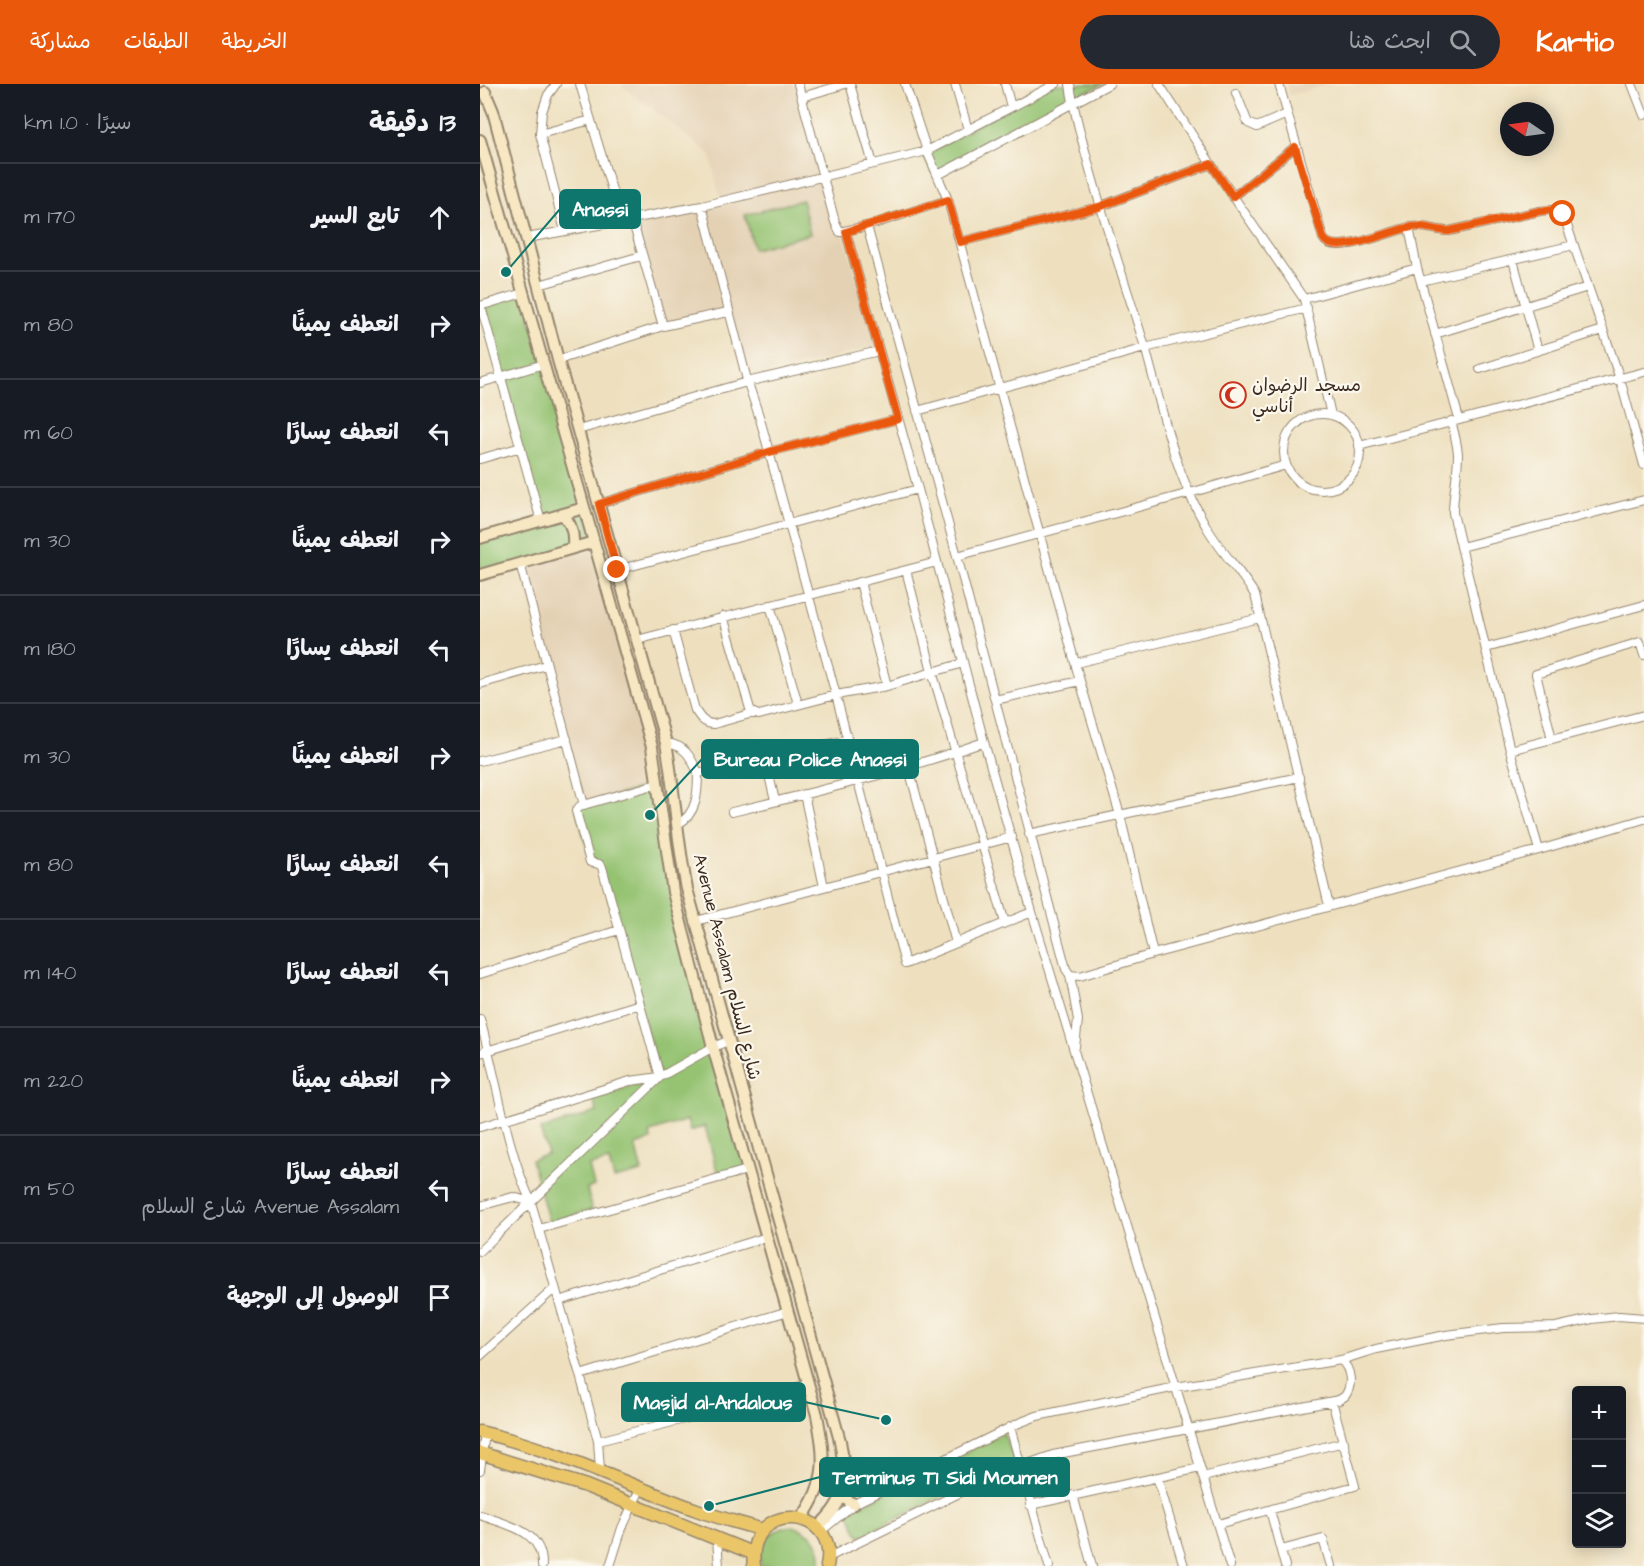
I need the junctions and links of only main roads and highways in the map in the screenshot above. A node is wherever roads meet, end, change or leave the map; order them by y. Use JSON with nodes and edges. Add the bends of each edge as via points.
{"nodes":[{"id":1,"x":482,"y":1433,"type":"edge"},
{"id":2,"x":481,"y":1453,"type":"edge"},
{"id":3,"x":763,"y":1530,"type":"junction"},
{"id":4,"x":753,"y":1560,"type":"edge"},
{"id":5,"x":828,"y":1561,"type":"edge"}],
"edges":[{"from":1,"to":3,"type":"main road","via":[[600,1470],[696,1510]]},
{"from":2,"to":4,"type":"main road","via":[[633,1504],[717,1539]]},
{"from":3,"to":4,"type":"main road","via":[[755,1541]]},
{"from":3,"to":5,"type":"main road","via":[[781,1519],[802,1518],[819,1530],[826,1541]]}]}
